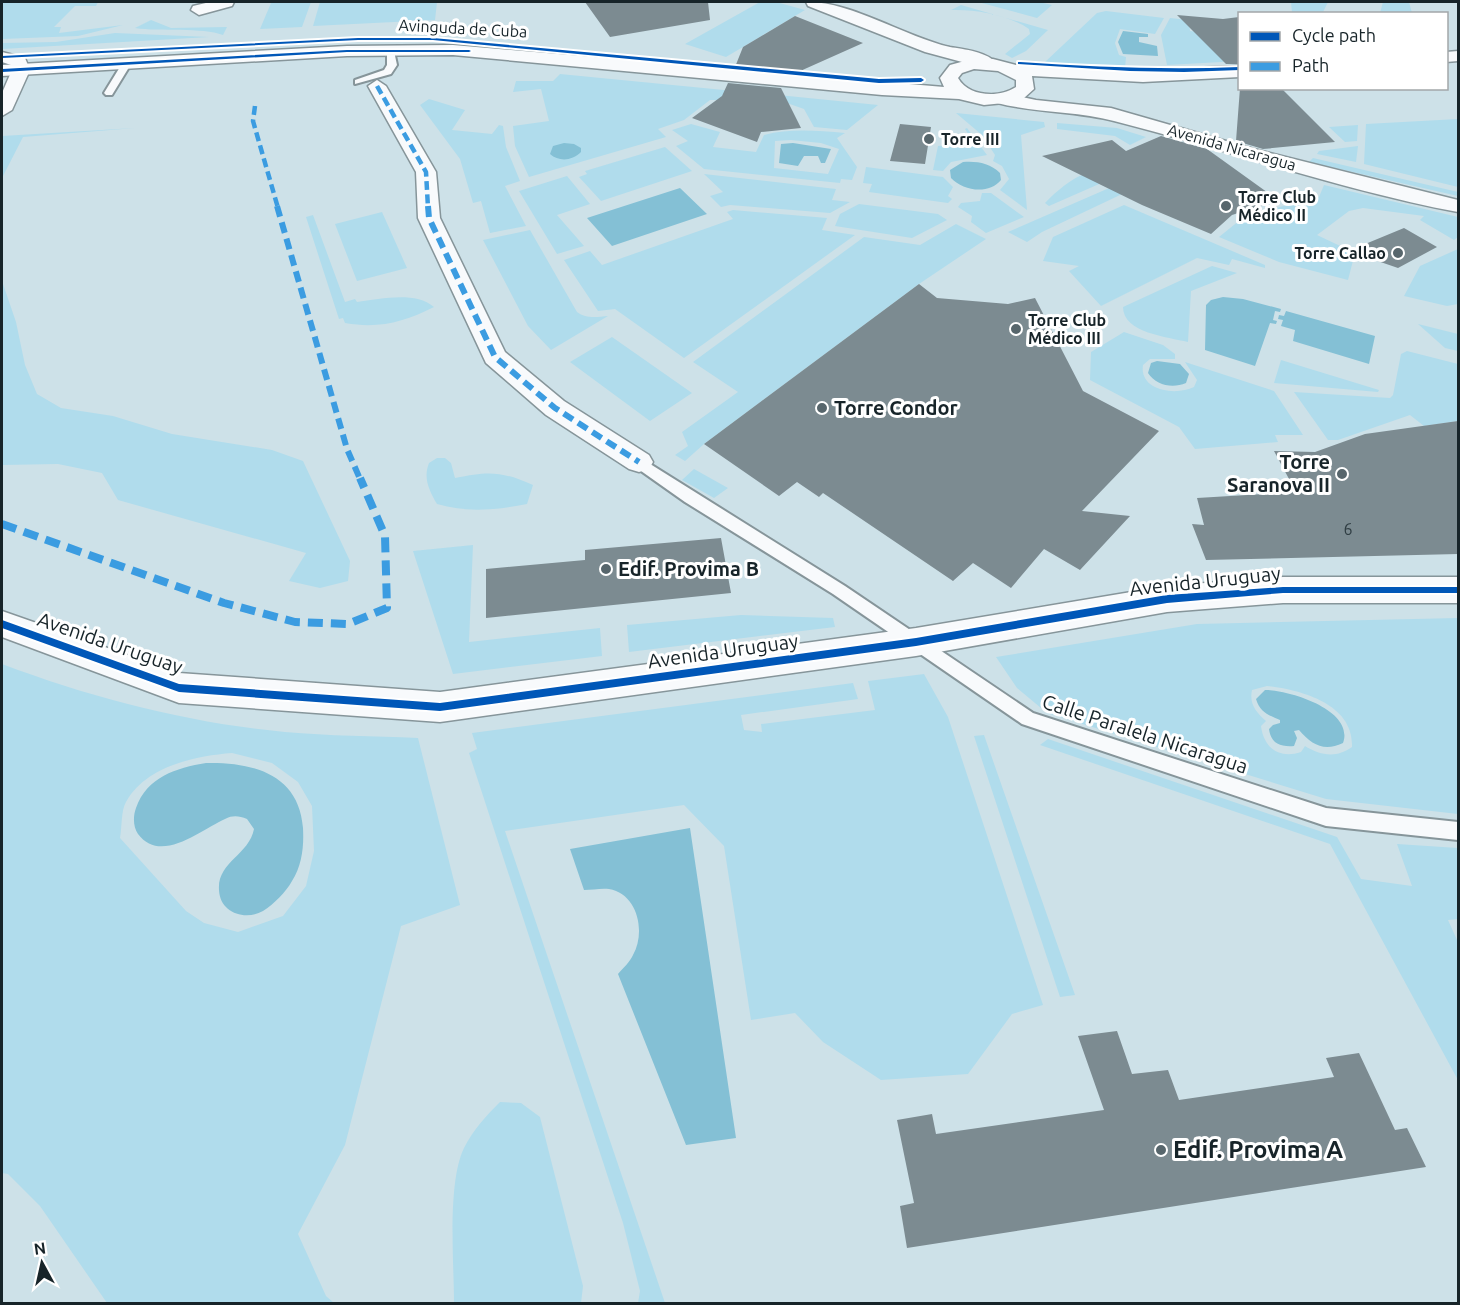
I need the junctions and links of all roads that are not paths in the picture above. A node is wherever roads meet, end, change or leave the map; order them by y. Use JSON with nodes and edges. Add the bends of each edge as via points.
{"nodes":[{"id":1,"x":226,"y":2,"type":"edge"},
{"id":2,"x":814,"y":2,"type":"edge"},
{"id":3,"x":199,"y":9,"type":"dead end"},
{"id":4,"x":931,"y":48,"type":"junction"},
{"id":5,"x":390,"y":51,"type":"junction"},
{"id":6,"x":2,"y":61,"type":"edge"},
{"id":7,"x":126,"y":63,"type":"junction"},
{"id":8,"x":988,"y":64,"type":"junction"},
{"id":9,"x":1013,"y":70,"type":"junction"},
{"id":10,"x":1238,"y":71,"type":"edge"},
{"id":11,"x":952,"y":72,"type":"junction"},
{"id":12,"x":1238,"y":77,"type":"edge"},
{"id":13,"x":18,"y":78,"type":"junction"},
{"id":14,"x":367,"y":84,"type":"joint"},
{"id":15,"x":109,"y":93,"type":"dead end"},
{"id":16,"x":967,"y":94,"type":"junction"},
{"id":17,"x":1012,"y":96,"type":"junction"},
{"id":18,"x":2,"y":110,"type":"edge"},
{"id":19,"x":1458,"y":206,"type":"edge"},
{"id":20,"x":639,"y":462,"type":"joint"},
{"id":21,"x":1458,"y":590,"type":"edge"},
{"id":22,"x":2,"y":624,"type":"edge"},
{"id":23,"x":916,"y":642,"type":"junction"},
{"id":24,"x":1458,"y":831,"type":"edge"}],
"edges":[{"from":1,"to":3,"type":"main road"},
{"from":2,"to":4,"type":"main road"},
{"from":4,"to":8,"type":"main road"},
{"from":4,"to":11,"type":"main road"},
{"from":5,"to":7,"type":"main road","name":"Avinguda de Cuba"},
{"from":5,"to":14,"type":"lane","via":[[392,65],[388,72]]},
{"from":5,"to":16,"type":"main road","name":"Avinguda de Cuba","via":[[483,52]]},
{"from":6,"to":11,"type":"main road","name":"Avinguda de Cuba","via":[[358,39],[433,39],[879,81],[921,80]]},
{"from":6,"to":13,"type":"main road","via":[[20,62]]},
{"from":7,"to":13,"type":"main road","name":"Avinguda de Cuba","via":[[70,66]]},
{"from":7,"to":15,"type":"lane"},
{"from":8,"to":9,"type":"main road"},
{"from":8,"to":11,"type":"main road","name":"Avinguda de Cuba","via":[[963,66]]},
{"from":9,"to":10,"type":"main road","via":[[1143,76]]},
{"from":9,"to":17,"type":"main road","via":[[1027,84]]},
{"from":11,"to":16,"type":"main road","via":[[951,83]]},
{"from":12,"to":17,"type":"main road"},
{"from":13,"to":18,"type":"main road"},
{"from":14,"to":20,"type":"main road","via":[[426,172],[429,218],[495,357],[555,408]]},
{"from":16,"to":17,"type":"main road","name":"Avinguda de Cuba","via":[[982,99]]},
{"from":17,"to":19,"type":"main road","name":"Avenida Nicaragua","via":[[1036,106],[1111,114]]},
{"from":20,"to":23,"type":"lane","name":"Calle Paralela Nicaragua"},
{"from":21,"to":23,"type":"main road","name":"Avenida Uruguay","via":[[1282,590],[1167,599]]},
{"from":22,"to":23,"type":"main road","name":"Avenida Uruguay","via":[[179,687],[441,707]]},
{"from":23,"to":24,"type":"lane","name":"Calle Paralela Nicaragua","via":[[1028,719],[1326,817]]}]}
